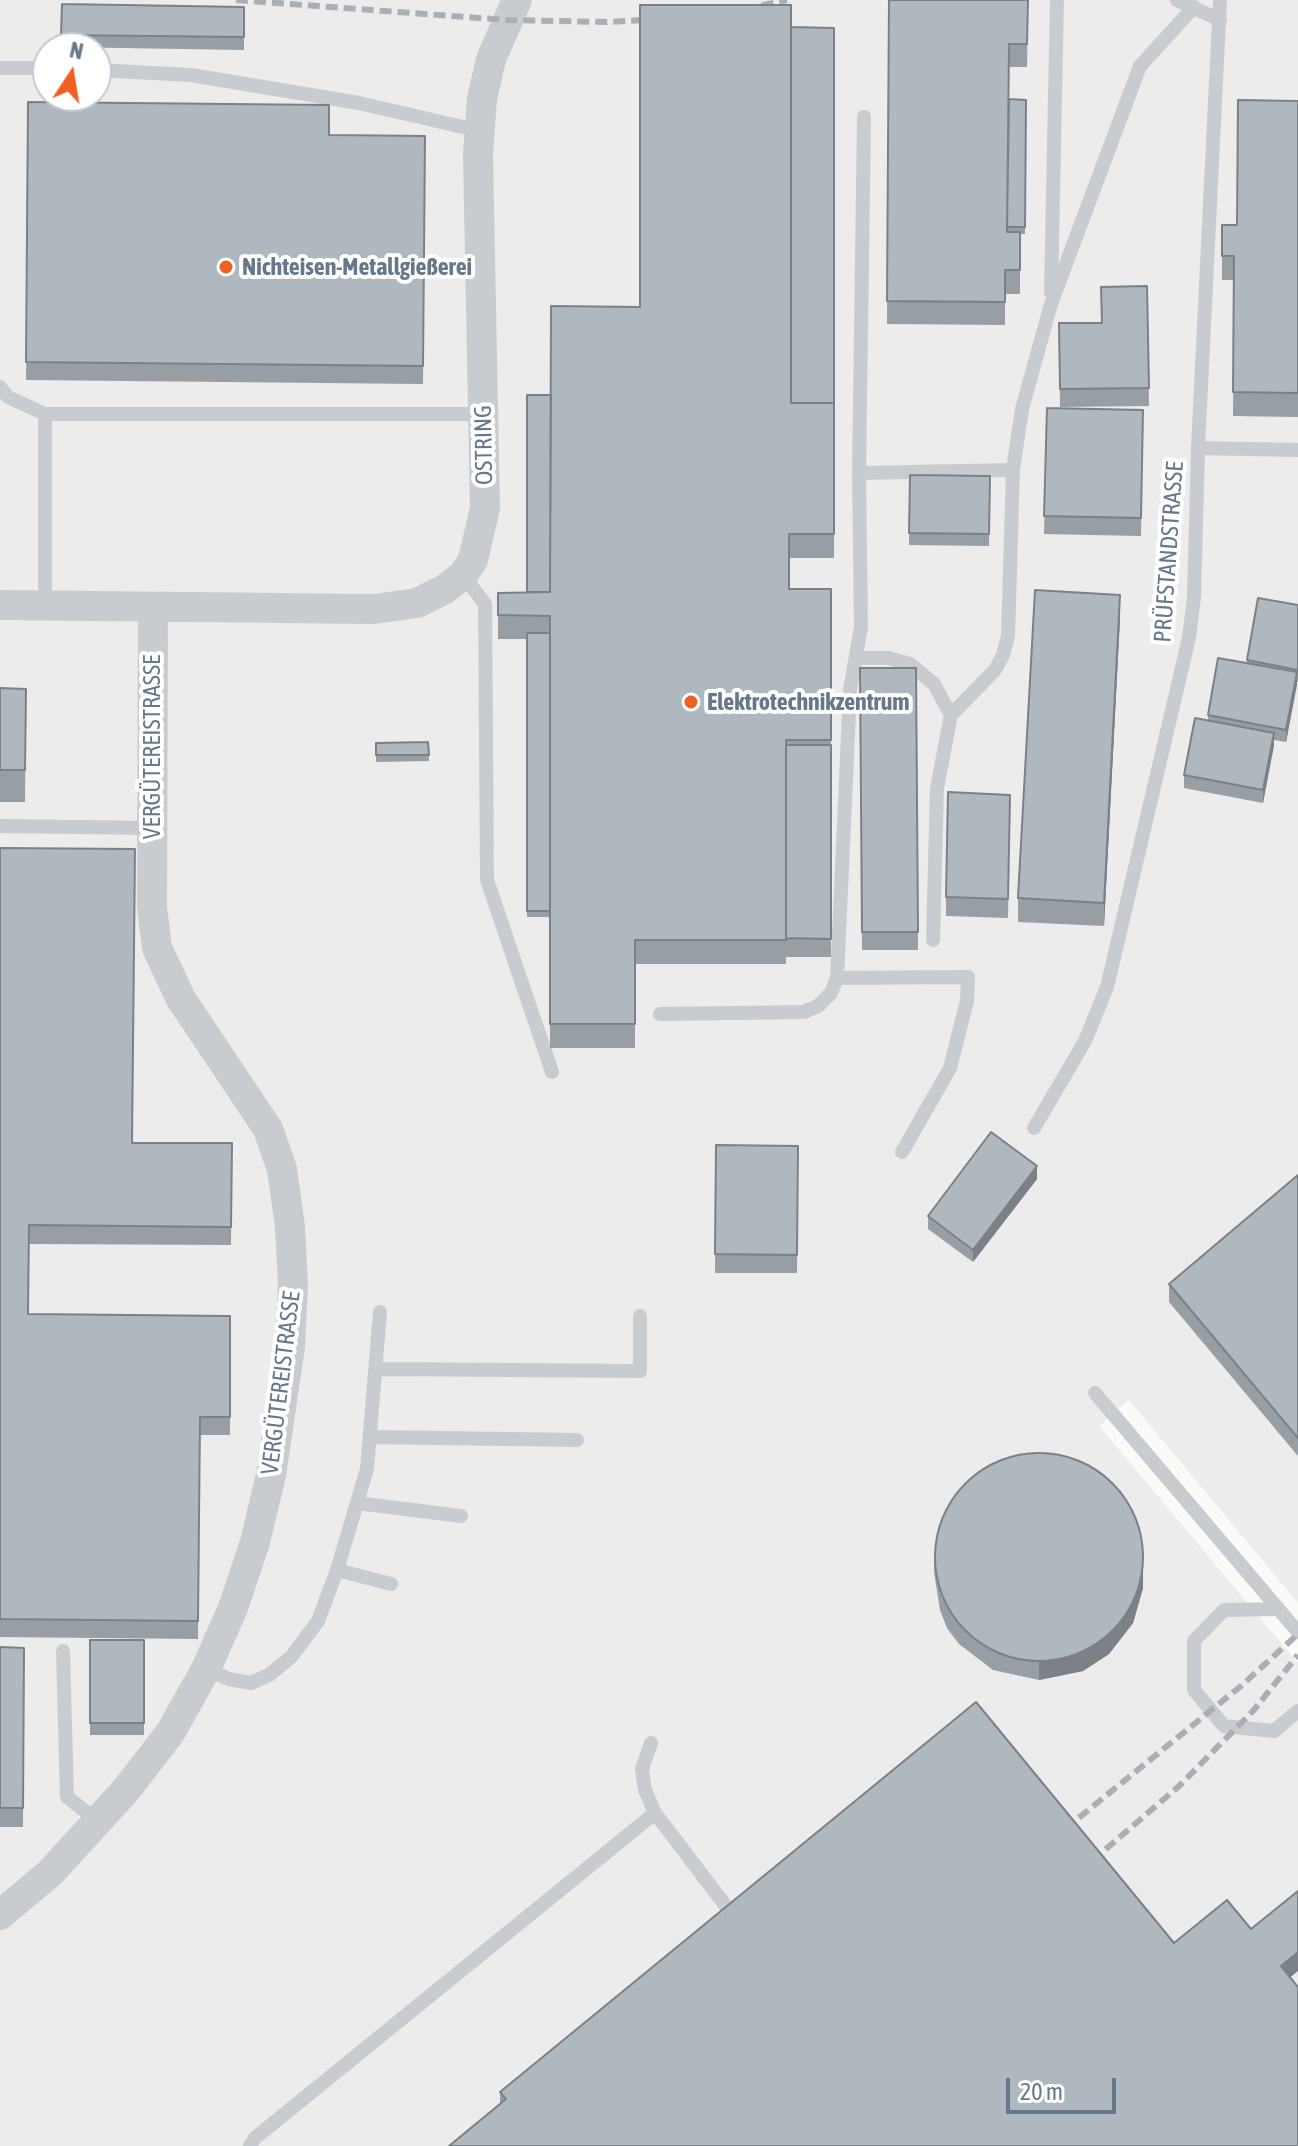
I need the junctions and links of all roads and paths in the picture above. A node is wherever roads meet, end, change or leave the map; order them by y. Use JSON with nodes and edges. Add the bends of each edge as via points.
{"nodes":[{"id":1,"x":517,"y":0,"type":"edge"},
{"id":2,"x":1057,"y":0,"type":"edge"},
{"id":3,"x":1177,"y":0,"type":"edge"},
{"id":4,"x":1220,"y":0,"type":"edge"},
{"id":5,"x":1194,"y":7,"type":"junction"},
{"id":6,"x":1220,"y":20,"type":"junction"},
{"id":7,"x":0,"y":68,"type":"edge"},
{"id":8,"x":32,"y":68,"type":"edge"},
{"id":9,"x":112,"y":71,"type":"edge"},
{"id":10,"x":864,"y":117,"type":"dead end"},
{"id":11,"x":480,"y":131,"type":"junction"},
{"id":12,"x":1051,"y":304,"type":"junction"},
{"id":13,"x":0,"y":387,"type":"edge"},
{"id":14,"x":45,"y":414,"type":"junction"},
{"id":15,"x":483,"y":414,"type":"junction"},
{"id":16,"x":1198,"y":448,"type":"junction"},
{"id":17,"x":1298,"y":450,"type":"edge"},
{"id":18,"x":1013,"y":470,"type":"junction"},
{"id":19,"x":859,"y":473,"type":"junction"},
{"id":20,"x":463,"y":575,"type":"junction"},
{"id":21,"x":0,"y":605,"type":"edge"},
{"id":22,"x":45,"y":605,"type":"junction"},
{"id":23,"x":153,"y":607,"type":"junction"},
{"id":24,"x":857,"y":658,"type":"junction"},
{"id":25,"x":951,"y":715,"type":"junction"},
{"id":26,"x":0,"y":826,"type":"edge"},
{"id":27,"x":152,"y":828,"type":"junction"},
{"id":28,"x":933,"y":940,"type":"dead end"},
{"id":29,"x":837,"y":978,"type":"junction"},
{"id":30,"x":660,"y":1014,"type":"dead end"},
{"id":31,"x":552,"y":1072,"type":"dead end"},
{"id":32,"x":1034,"y":1128,"type":"dead end"},
{"id":33,"x":902,"y":1152,"type":"dead end"},
{"id":34,"x":380,"y":1312,"type":"dead end"},
{"id":35,"x":640,"y":1316,"type":"dead end"},
{"id":36,"x":377,"y":1369,"type":"junction"},
{"id":37,"x":1095,"y":1393,"type":"dead end"},
{"id":38,"x":371,"y":1437,"type":"junction"},
{"id":39,"x":577,"y":1440,"type":"dead end"},
{"id":40,"x":357,"y":1503,"type":"junction"},
{"id":41,"x":461,"y":1516,"type":"dead end"},
{"id":42,"x":337,"y":1570,"type":"junction"},
{"id":43,"x":391,"y":1584,"type":"dead end"},
{"id":44,"x":1278,"y":1609,"type":"junction"},
{"id":45,"x":1298,"y":1632,"type":"edge"},
{"id":46,"x":63,"y":1651,"type":"dead end"},
{"id":47,"x":206,"y":1669,"type":"junction"},
{"id":48,"x":1298,"y":1711,"type":"edge"},
{"id":49,"x":651,"y":1743,"type":"dead end"},
{"id":50,"x":655,"y":1813,"type":"junction"},
{"id":51,"x":98,"y":1821,"type":"junction"},
{"id":52,"x":725,"y":1905,"type":"edge"},
{"id":53,"x":0,"y":1915,"type":"edge"},
{"id":54,"x":250,"y":2146,"type":"edge"}],
"edges":[{"from":1,"to":11,"type":"street","name":"OSTRING","via":[[491,59]]},
{"from":2,"to":12,"type":"lane"},
{"from":3,"to":5,"type":"lane"},
{"from":4,"to":6,"type":"lane","name":"PRÜFSTANDSTRASSE"},
{"from":5,"to":6,"type":"lane"},
{"from":5,"to":12,"type":"lane","via":[[1140,66]]},
{"from":6,"to":16,"type":"lane","name":"PRÜFSTANDSTRASSE"},
{"from":7,"to":8,"type":"lane"},
{"from":9,"to":11,"type":"lane","via":[[191,75],[359,103]]},
{"from":10,"to":19,"type":"lane"},
{"from":11,"to":15,"type":"street","name":"OSTRING"},
{"from":12,"to":18,"type":"lane","via":[[1022,409]]},
{"from":13,"to":14,"type":"lane","via":[[8,397]]},
{"from":14,"to":15,"type":"lane"},
{"from":14,"to":22,"type":"lane"},
{"from":15,"to":20,"type":"street","name":"OSTRING","via":[[485,508],[473,560]]},
{"from":16,"to":17,"type":"lane"},
{"from":16,"to":32,"type":"lane","name":"PRÜFSTANDSTRASSE","via":[[1189,638],[1114,962],[1085,1041]]},
{"from":18,"to":19,"type":"lane"},
{"from":18,"to":25,"type":"lane","via":[[1008,636],[995,670]]},
{"from":19,"to":24,"type":"lane"},
{"from":20,"to":23,"type":"street","via":[[417,603],[374,609]]},
{"from":20,"to":31,"type":"lane","via":[[485,604],[487,880]]},
{"from":21,"to":22,"type":"street"},
{"from":22,"to":23,"type":"street"},
{"from":23,"to":27,"type":"street","name":"VERGÜTEREISTRASSE"},
{"from":24,"to":25,"type":"lane","via":[[910,664],[934,684]]},
{"from":24,"to":29,"type":"lane","via":[[850,690]]},
{"from":25,"to":28,"type":"lane","via":[[937,788]]},
{"from":26,"to":27,"type":"lane"},
{"from":27,"to":47,"type":"street","name":"VERGÜTEREISTRASSE","via":[[157,948],[181,999],[268,1129],[282,1169],[290,1227],[290,1346],[271,1475],[233,1608]]},
{"from":29,"to":30,"type":"lane","via":[[831,993],[804,1012]]},
{"from":29,"to":33,"type":"lane","via":[[968,977],[950,1068]]},
{"from":34,"to":36,"type":"lane"},
{"from":35,"to":36,"type":"lane","via":[[640,1371]]},
{"from":36,"to":38,"type":"lane"},
{"from":37,"to":44,"type":"lane"},
{"from":38,"to":39,"type":"lane"},
{"from":38,"to":40,"type":"lane"},
{"from":40,"to":41,"type":"lane"},
{"from":40,"to":42,"type":"lane"},
{"from":42,"to":43,"type":"lane"},
{"from":42,"to":47,"type":"lane","via":[[318,1621],[291,1657],[269,1675],[251,1683]]},
{"from":44,"to":45,"type":"lane"},
{"from":44,"to":48,"type":"lane","via":[[1224,1610],[1194,1641],[1194,1690],[1224,1726],[1274,1731]]},
{"from":46,"to":51,"type":"lane","via":[[67,1797]]},
{"from":47,"to":51,"type":"street","name":"VERGÜTEREISTRASSE","via":[[170,1733]]},
{"from":49,"to":50,"type":"lane","via":[[642,1769]]},
{"from":50,"to":52,"type":"lane"},
{"from":50,"to":54,"type":"lane"},
{"from":51,"to":53,"type":"street","name":"VERGÜTEREISTRASSE","via":[[50,1873]]}]}
